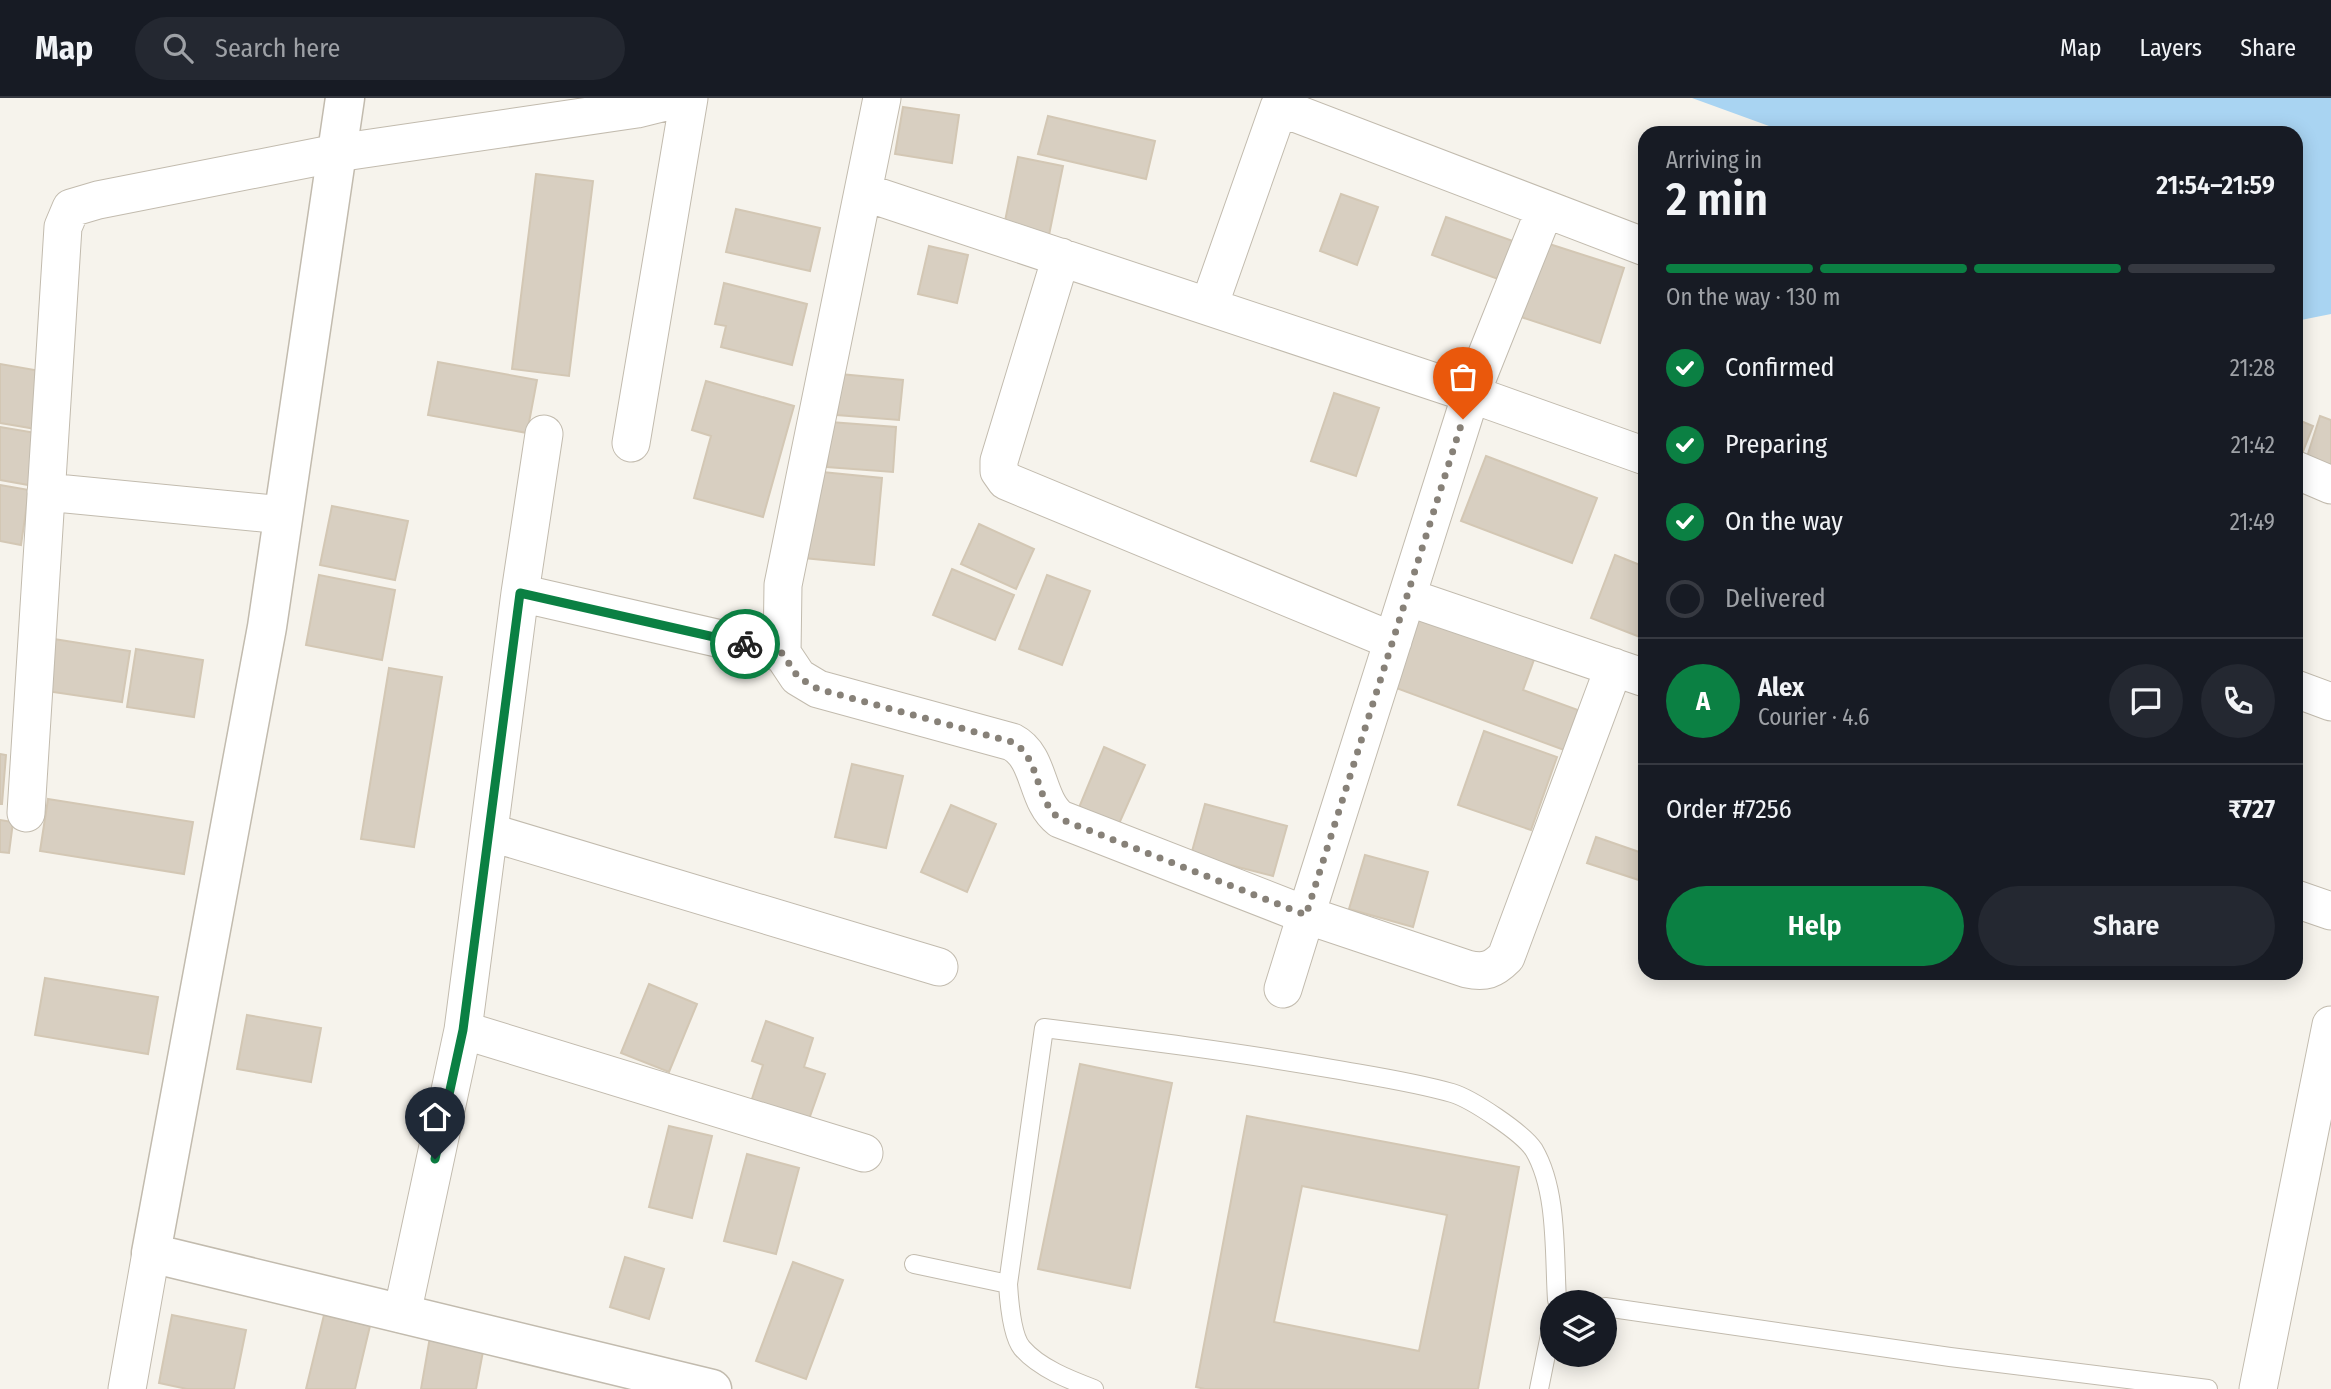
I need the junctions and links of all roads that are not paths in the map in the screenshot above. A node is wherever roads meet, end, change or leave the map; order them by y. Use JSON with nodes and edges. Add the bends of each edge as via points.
{"nodes":[{"id":1,"x":345,"y":98,"type":"edge"},
{"id":2,"x":681,"y":98,"type":"edge"},
{"id":3,"x":689,"y":98,"type":"edge"},
{"id":4,"x":882,"y":98,"type":"edge"},
{"id":5,"x":337,"y":153,"type":"junction"},
{"id":6,"x":864,"y":192,"type":"junction"},
{"id":7,"x":1545,"y":209,"type":"junction"},
{"id":8,"x":1638,"y":244,"type":"edge"},
{"id":9,"x":1061,"y":257,"type":"junction"},
{"id":10,"x":1209,"y":306,"type":"junction"},
{"id":11,"x":1471,"y":394,"type":"junction"},
{"id":12,"x":544,"y":434,"type":"dead end"},
{"id":13,"x":631,"y":443,"type":"dead end"},
{"id":14,"x":1638,"y":454,"type":"edge"},
{"id":15,"x":2303,"y":473,"type":"edge"},
{"id":16,"x":2331,"y":485,"type":"edge"},
{"id":17,"x":46,"y":492,"type":"junction"},
{"id":18,"x":283,"y":515,"type":"junction"},
{"id":19,"x":520,"y":593,"type":"junction"},
{"id":20,"x":1407,"y":597,"type":"junction"},
{"id":21,"x":1393,"y":641,"type":"junction"},
{"id":22,"x":782,"y":653,"type":"junction"},
{"id":23,"x":1629,"y":673,"type":"edge"},
{"id":24,"x":2303,"y":692,"type":"edge"},
{"id":25,"x":2331,"y":702,"type":"edge"},
{"id":26,"x":26,"y":813,"type":"dead end"},
{"id":27,"x":489,"y":832,"type":"junction"},
{"id":28,"x":2303,"y":901,"type":"edge"},
{"id":29,"x":2331,"y":911,"type":"edge"},
{"id":30,"x":1306,"y":915,"type":"junction"},
{"id":31,"x":939,"y":967,"type":"dead end"},
{"id":32,"x":1283,"y":989,"type":"dead end"},
{"id":33,"x":2331,"y":1025,"type":"edge"},
{"id":34,"x":463,"y":1030,"type":"junction"},
{"id":35,"x":864,"y":1153,"type":"dead end"},
{"id":36,"x":151,"y":1253,"type":"junction"},
{"id":37,"x":914,"y":1264,"type":"dead end"},
{"id":38,"x":1008,"y":1284,"type":"junction"},
{"id":39,"x":1560,"y":1290,"type":"edge"},
{"id":40,"x":1617,"y":1309,"type":"edge"},
{"id":41,"x":402,"y":1314,"type":"junction"},
{"id":42,"x":1543,"y":1367,"type":"edge"},
{"id":43,"x":127,"y":1389,"type":"edge"},
{"id":44,"x":712,"y":1389,"type":"edge"},
{"id":45,"x":1094,"y":1389,"type":"edge"},
{"id":46,"x":1539,"y":1389,"type":"edge"},
{"id":47,"x":2208,"y":1389,"type":"edge"},
{"id":48,"x":2258,"y":1389,"type":"edge"}],
"edges":[{"from":1,"to":5,"type":"street"},
{"from":2,"to":5,"type":"street","via":[[637,109]]},
{"from":3,"to":13,"type":"street"},
{"from":4,"to":6,"type":"street"},
{"from":5,"to":17,"type":"street","via":[[71,208],[63,227]]},
{"from":5,"to":18,"type":"street"},
{"from":6,"to":9,"type":"street"},
{"from":6,"to":22,"type":"street","via":[[783,585]]},
{"from":7,"to":8,"type":"street"},
{"from":7,"to":10,"type":"street","via":[[1279,107]]},
{"from":7,"to":11,"type":"street"},
{"from":9,"to":10,"type":"street"},
{"from":9,"to":21,"type":"street","via":[[999,461],[1006,481]]},
{"from":10,"to":11,"type":"street"},
{"from":11,"to":14,"type":"street"},
{"from":11,"to":20,"type":"street"},
{"from":12,"to":19,"type":"street"},
{"from":15,"to":16,"type":"street"},
{"from":17,"to":18,"type":"street"},
{"from":17,"to":26,"type":"street"},
{"from":18,"to":36,"type":"street","via":[[267,627]]},
{"from":19,"to":22,"type":"street"},
{"from":19,"to":27,"type":"street"},
{"from":20,"to":21,"type":"street"},
{"from":20,"to":23,"type":"street"},
{"from":21,"to":30,"type":"street"},
{"from":22,"to":30,"type":"street","via":[[798,677],[818,689],[1022,747],[1052,813],[1060,819]]},
{"from":23,"to":30,"type":"street","via":[[1506,957],[1496,967],[1483,972],[1467,970]]},
{"from":24,"to":25,"type":"street"},
{"from":27,"to":31,"type":"street"},
{"from":27,"to":34,"type":"street"},
{"from":28,"to":29,"type":"street"},
{"from":30,"to":32,"type":"street"},
{"from":33,"to":48,"type":"street"},
{"from":34,"to":35,"type":"street"},
{"from":34,"to":41,"type":"street"},
{"from":36,"to":41,"type":"street"},
{"from":36,"to":43,"type":"street"},
{"from":37,"to":38,"type":"lane"},
{"from":38,"to":39,"type":"lane","via":[[1044,1028],[1247,1054],[1454,1094],[1501,1120],[1532,1147],[1546,1175]]},
{"from":38,"to":45,"type":"lane","via":[[1021,1347],[1057,1374]]},
{"from":40,"to":47,"type":"lane"},
{"from":41,"to":44,"type":"street"},
{"from":42,"to":46,"type":"lane"}]}
